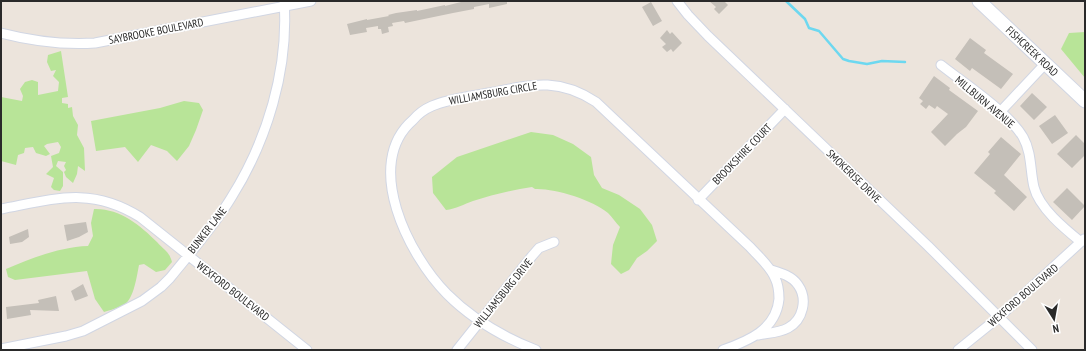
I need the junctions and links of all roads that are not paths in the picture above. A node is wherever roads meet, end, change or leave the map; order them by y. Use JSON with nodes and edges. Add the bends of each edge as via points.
{"nodes":[{"id":1,"x":310,"y":1,"type":"edge"},
{"id":2,"x":677,"y":1,"type":"edge"},
{"id":3,"x":979,"y":1,"type":"edge"},
{"id":4,"x":284,"y":4,"type":"edge"},
{"id":5,"x":1,"y":33,"type":"edge"},
{"id":6,"x":1046,"y":63,"type":"junction"},
{"id":7,"x":942,"y":66,"type":"dead end"},
{"id":8,"x":1085,"y":101,"type":"edge"},
{"id":9,"x":785,"y":109,"type":"junction"},
{"id":10,"x":1000,"y":112,"type":"junction"},
{"id":11,"x":698,"y":200,"type":"junction"},
{"id":12,"x":1,"y":209,"type":"edge"},
{"id":13,"x":1083,"y":240,"type":"edge"},
{"id":14,"x":554,"y":242,"type":"dead end"},
{"id":15,"x":188,"y":255,"type":"junction"},
{"id":16,"x":771,"y":270,"type":"junction"},
{"id":17,"x":998,"y":317,"type":"junction"},
{"id":18,"x":480,"y":322,"type":"junction"},
{"id":19,"x":757,"y":335,"type":"junction"},
{"id":20,"x":38,"y":346,"type":"edge"},
{"id":21,"x":1,"y":349,"type":"edge"},
{"id":22,"x":308,"y":350,"type":"edge"},
{"id":23,"x":457,"y":350,"type":"edge"},
{"id":24,"x":536,"y":350,"type":"edge"},
{"id":25,"x":723,"y":350,"type":"edge"},
{"id":26,"x":958,"y":350,"type":"edge"},
{"id":27,"x":1032,"y":350,"type":"edge"}],
"edges":[{"from":1,"to":4,"type":"street","name":"SAYBROOKE BOULEVARD"},
{"from":2,"to":9,"type":"street","name":"SMOKERISE DRIVE","via":[[708,36]]},
{"from":3,"to":6,"type":"main road","name":"FISHCREEK ROAD"},
{"from":4,"to":5,"type":"street","name":"SAYBROOKE BOULEVARD","via":[[95,43],[54,43]]},
{"from":4,"to":15,"type":"street","name":"BUNKER LANE","via":[[281,63],[271,110],[261,138],[232,198]]},
{"from":6,"to":8,"type":"main road","name":"FISHCREEK ROAD"},
{"from":6,"to":10,"type":"street"},
{"from":7,"to":10,"type":"street","name":"MILLBURN AVENUE"},
{"from":9,"to":11,"type":"street","name":"BROOKSHIRE COURT"},
{"from":9,"to":17,"type":"street","name":"SMOKERISE DRIVE"},
{"from":10,"to":13,"type":"street","name":"MILLBURN AVENUE","via":[[1018,130],[1028,146],[1034,186],[1039,190],[1040,202]]},
{"from":11,"to":16,"type":"street","name":"WILLIAMSBURG CIRCLE","via":[[750,247]]},
{"from":11,"to":18,"type":"street","name":"WILLIAMSBURG CIRCLE","via":[[596,102],[574,90],[553,85],[534,85],[432,106],[408,124],[398,137],[390,161],[390,182],[398,213],[418,257],[448,295]]},
{"from":12,"to":15,"type":"street","name":"WEXFORD BOULEVARD","via":[[68,197],[104,200],[140,217]]},
{"from":13,"to":17,"type":"street","name":"WEXFORD BOULEVARD"},
{"from":14,"to":18,"type":"street","name":"WILLIAMSBURG DRIVE","via":[[540,248],[532,256]]},
{"from":15,"to":20,"type":"street","name":"BUNKER LANE","via":[[161,287],[142,301],[83,331]]},
{"from":15,"to":22,"type":"street","name":"WEXFORD BOULEVARD"},
{"from":16,"to":19,"type":"street","name":"WILLIAMSBURG CIRCLE","via":[[778,286],[778,304],[771,322]]},
{"from":16,"to":19,"type":"street","via":[[783,274],[798,285],[803,306],[795,324],[787,329]]},
{"from":17,"to":26,"type":"street","name":"WEXFORD BOULEVARD"},
{"from":17,"to":27,"type":"street","name":"SMOKERISE DRIVE"},
{"from":18,"to":23,"type":"street","name":"WILLIAMSBURG DRIVE"},
{"from":18,"to":24,"type":"street","name":"WILLIAMSBURG CIRCLE"},
{"from":19,"to":25,"type":"street","name":"WILLIAMSBURG CIRCLE"},
{"from":20,"to":21,"type":"street","name":"BUNKER LANE"}]}
